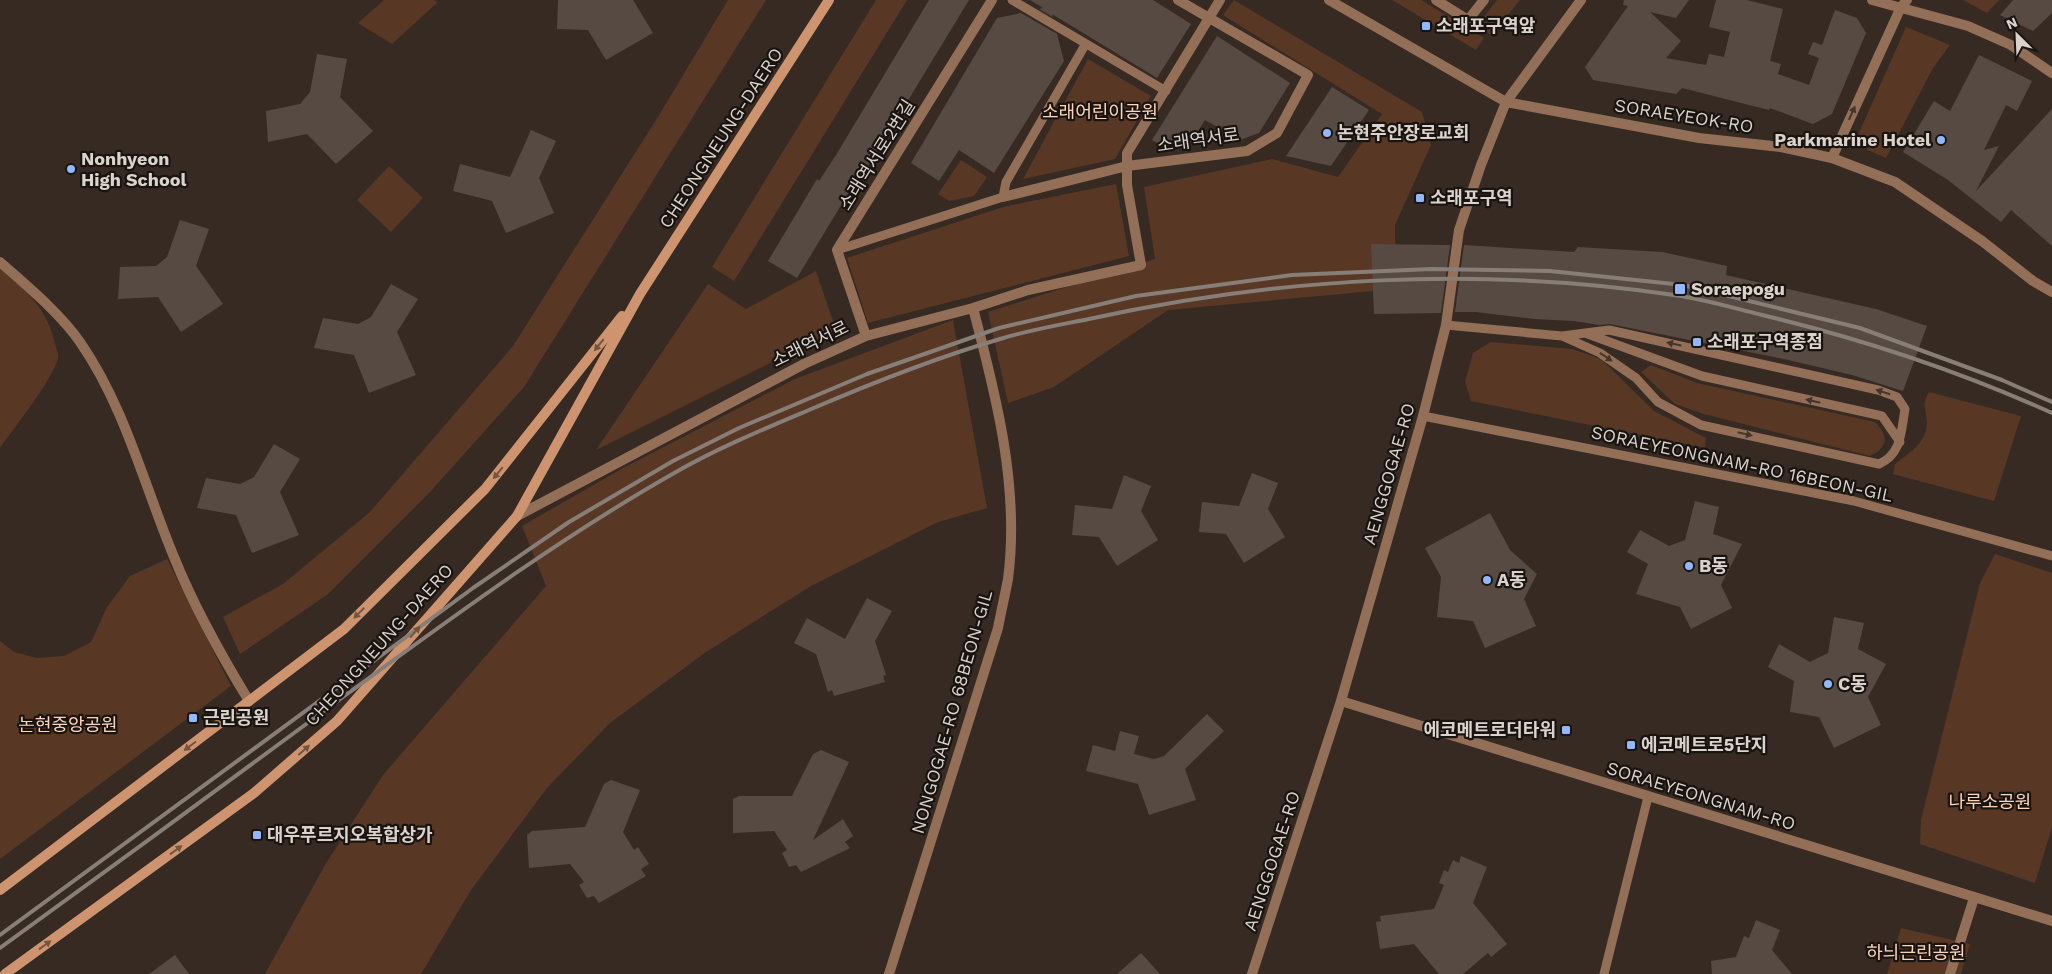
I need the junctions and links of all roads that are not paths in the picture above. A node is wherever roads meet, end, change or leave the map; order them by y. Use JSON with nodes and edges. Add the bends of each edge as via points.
{"nodes":[{"id":1,"x":829,"y":0,"type":"edge"},
{"id":2,"x":992,"y":0,"type":"edge"},
{"id":3,"x":1012,"y":0,"type":"edge"},
{"id":4,"x":1178,"y":0,"type":"edge"},
{"id":5,"x":1220,"y":0,"type":"edge"},
{"id":6,"x":1329,"y":0,"type":"edge"},
{"id":7,"x":1436,"y":0,"type":"edge"},
{"id":8,"x":1484,"y":0,"type":"edge"},
{"id":9,"x":1581,"y":0,"type":"edge"},
{"id":10,"x":1872,"y":0,"type":"edge"},
{"id":11,"x":1904,"y":3,"type":"edge"},
{"id":12,"x":1208,"y":18,"type":"junction"},
{"id":13,"x":1085,"y":45,"type":"junction"},
{"id":14,"x":2052,"y":73,"type":"edge"},
{"id":15,"x":1166,"y":91,"type":"junction"},
{"id":16,"x":1506,"y":102,"type":"junction"},
{"id":17,"x":1832,"y":158,"type":"junction"},
{"id":18,"x":1127,"y":166,"type":"junction"},
{"id":19,"x":1003,"y":197,"type":"junction"},
{"id":20,"x":837,"y":250,"type":"junction"},
{"id":21,"x":0,"y":262,"type":"edge"},
{"id":22,"x":2052,"y":292,"type":"edge"},
{"id":23,"x":640,"y":294,"type":"junction"},
{"id":24,"x":973,"y":308,"type":"junction"},
{"id":25,"x":1446,"y":325,"type":"junction"},
{"id":26,"x":1581,"y":332,"type":"junction"},
{"id":27,"x":866,"y":336,"type":"junction"},
{"id":28,"x":1562,"y":336,"type":"junction"},
{"id":29,"x":1423,"y":416,"type":"junction"},
{"id":30,"x":1900,"y":442,"type":"junction"},
{"id":31,"x":517,"y":516,"type":"junction"},
{"id":32,"x":2052,"y":556,"type":"edge"},
{"id":33,"x":249,"y":701,"type":"junction"},
{"id":34,"x":1341,"y":701,"type":"junction"},
{"id":35,"x":1648,"y":797,"type":"junction"},
{"id":36,"x":0,"y":890,"type":"edge"},
{"id":37,"x":1974,"y":898,"type":"junction"},
{"id":38,"x":2051,"y":918,"type":"edge"},
{"id":39,"x":5,"y":974,"type":"edge"},
{"id":40,"x":890,"y":974,"type":"edge"},
{"id":41,"x":1252,"y":974,"type":"edge"},
{"id":42,"x":1604,"y":974,"type":"edge"},
{"id":43,"x":1950,"y":974,"type":"edge"}],
"edges":[{"from":1,"to":23,"type":"main road","name":"CHEONGNEUNG-DAERO"},
{"from":2,"to":20,"type":"street","name":"소래역서로2번길"},
{"from":3,"to":13,"type":"lane"},
{"from":4,"to":12,"type":"street"},
{"from":5,"to":12,"type":"street"},
{"from":6,"to":16,"type":"street","name":"SORAEYEOK-RO"},
{"from":7,"to":8,"type":"street","via":[[1468,20]]},
{"from":9,"to":16,"type":"street","name":"AENGGOGAE-RO"},
{"from":10,"to":11,"type":"street"},
{"from":11,"to":14,"type":"street","via":[[2011,45]]},
{"from":17,"to":11,"type":"street","one_way":true},
{"from":12,"to":15,"type":"street"},
{"from":12,"to":18,"type":"street","name":"소래역서로","via":[[1308,75],[1277,133],[1247,151]]},
{"from":13,"to":15,"type":"lane"},
{"from":13,"to":19,"type":"lane","via":[[1006,182]]},
{"from":15,"to":18,"type":"street","via":[[1127,153]]},
{"from":16,"to":17,"type":"street","name":"SORAEYEOK-RO","via":[[1699,138],[1781,147]]},
{"from":16,"to":25,"type":"street","name":"AENGGOGAE-RO","via":[[1459,230]]},
{"from":17,"to":22,"type":"street","name":"SORAEYEOK-RO","via":[[1895,182]]},
{"from":18,"to":19,"type":"street","name":"소래역서로"},
{"from":18,"to":24,"type":"street","name":"소래역서로","via":[[1127,185],[1141,264],[1028,290]]},
{"from":19,"to":20,"type":"lane","name":"소래역서로"},
{"from":20,"to":27,"type":"street"},
{"from":21,"to":33,"type":"street","via":[[32,290],[80,341],[110,392],[174,557],[220,652]]},
{"from":23,"to":31,"type":"main road","name":"CHEONGNEUNG-DAERO"},
{"from":23,"to":33,"type":"main road","name":"CHEONGNEUNG-DAERO","one_way":true,"via":[[485,488],[344,628]]},
{"from":24,"to":27,"type":"street","name":"소래역서로"},
{"from":24,"to":40,"type":"street","name":"NONGOGAE-RO 68BEON-GIL","via":[[998,405],[1007,462],[1011,523],[1008,579],[998,628]]},
{"from":25,"to":28,"type":"lane"},
{"from":25,"to":29,"type":"street","name":"AENGGOGAE-RO"},
{"from":26,"to":28,"type":"lane"},
{"from":30,"to":26,"type":"lane","one_way":true,"via":[[1882,416],[1702,376]]},
{"from":30,"to":26,"type":"lane","one_way":true,"via":[[1905,409],[1897,397],[1878,390],[1609,330]]},
{"from":27,"to":31,"type":"street","name":"소래역서로","via":[[804,364]]},
{"from":28,"to":30,"type":"lane","one_way":true,"via":[[1600,353],[1636,378],[1658,402],[1701,424],[1879,464],[1895,454]]},
{"from":29,"to":32,"type":"lane","name":"SORAEYEONGNAM-RO 16BEON-GIL","via":[[1854,501]]},
{"from":29,"to":34,"type":"street","name":"AENGGOGAE-RO"},
{"from":39,"to":31,"type":"main road","name":"CHEONGNEUNG-DAERO","one_way":true,"via":[[254,793],[336,721]]},
{"from":33,"to":36,"type":"main road","name":"CHEONGNEUNG-DAERO","one_way":true},
{"from":34,"to":35,"type":"street","name":"SORAEYEONGNAM-RO"},
{"from":34,"to":41,"type":"street","name":"AENGGOGAE-RO"},
{"from":35,"to":37,"type":"street","name":"SORAEYEONGNAM-RO"},
{"from":35,"to":42,"type":"lane"},
{"from":37,"to":38,"type":"street","name":"SORAEYEONGNAM-RO"},
{"from":37,"to":43,"type":"street"}]}
